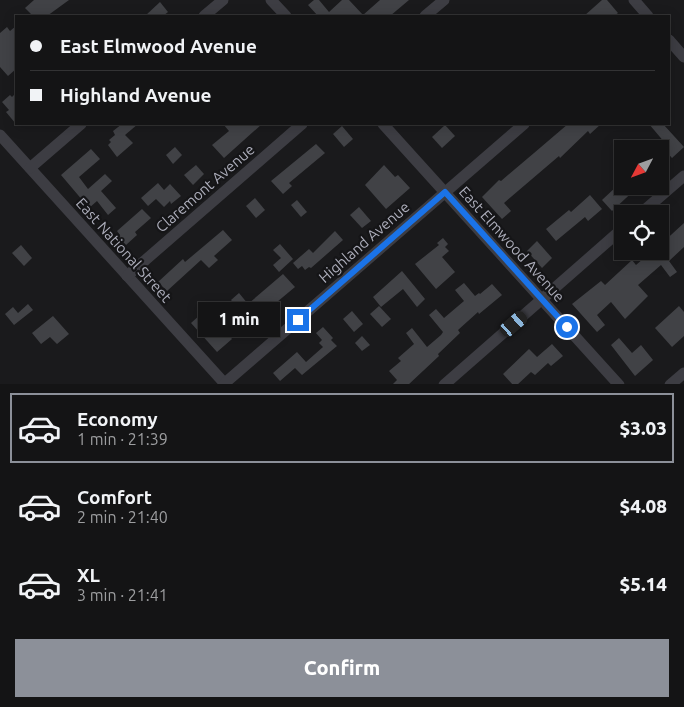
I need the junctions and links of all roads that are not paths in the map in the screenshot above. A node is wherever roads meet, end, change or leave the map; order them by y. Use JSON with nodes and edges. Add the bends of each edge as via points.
{"nodes":[{"id":1,"x":223,"y":0,"type":"edge"},
{"id":2,"x":271,"y":0,"type":"edge"},
{"id":3,"x":444,"y":0,"type":"edge"},
{"id":4,"x":634,"y":0,"type":"edge"},
{"id":5,"x":205,"y":15,"type":"edge"},
{"id":6,"x":285,"y":15,"type":"edge"},
{"id":7,"x":426,"y":15,"type":"edge"},
{"id":8,"x":647,"y":15,"type":"edge"},
{"id":9,"x":670,"y":41,"type":"edge"},
{"id":10,"x":684,"y":57,"type":"edge"},
{"id":11,"x":80,"y":125,"type":"edge"},
{"id":12,"x":301,"y":125,"type":"edge"},
{"id":13,"x":384,"y":125,"type":"edge"},
{"id":14,"x":523,"y":125,"type":"edge"},
{"id":15,"x":0,"y":136,"type":"edge"},
{"id":16,"x":30,"y":168,"type":"junction"},
{"id":17,"x":684,"y":176,"type":"edge"},
{"id":18,"x":445,"y":192,"type":"junction"},
{"id":19,"x":650,"y":205,"type":"edge"},
{"id":20,"x":614,"y":236,"type":"edge"},
{"id":21,"x":127,"y":276,"type":"junction"},
{"id":22,"x":542,"y":299,"type":"junction"},
{"id":23,"x":684,"y":373,"type":"edge"},
{"id":24,"x":225,"y":384,"type":"edge"},
{"id":25,"x":444,"y":384,"type":"edge"},
{"id":26,"x":619,"y":384,"type":"edge"},
{"id":27,"x":670,"y":384,"type":"edge"}],
"edges":[{"from":1,"to":5,"type":"street"},
{"from":2,"to":6,"type":"street"},
{"from":3,"to":7,"type":"street"},
{"from":4,"to":8,"type":"street"},
{"from":9,"to":10,"type":"street"},
{"from":11,"to":16,"type":"street"},
{"from":12,"to":21,"type":"street","name":"Claremont Avenue"},
{"from":13,"to":18,"type":"street","name":"East Elmwood Avenue"},
{"from":14,"to":18,"type":"street","name":"Highland Avenue"},
{"from":15,"to":16,"type":"street","name":"East National Street"},
{"from":16,"to":21,"type":"street","name":"East National Street"},
{"from":17,"to":19,"type":"street"},
{"from":18,"to":22,"type":"street","name":"East Elmwood Avenue"},
{"from":18,"to":24,"type":"street","name":"Highland Avenue"},
{"from":20,"to":22,"type":"street"},
{"from":21,"to":24,"type":"street","name":"East National Street"},
{"from":22,"to":25,"type":"street"},
{"from":22,"to":26,"type":"street","name":"East Elmwood Avenue"},
{"from":23,"to":27,"type":"street"}]}
